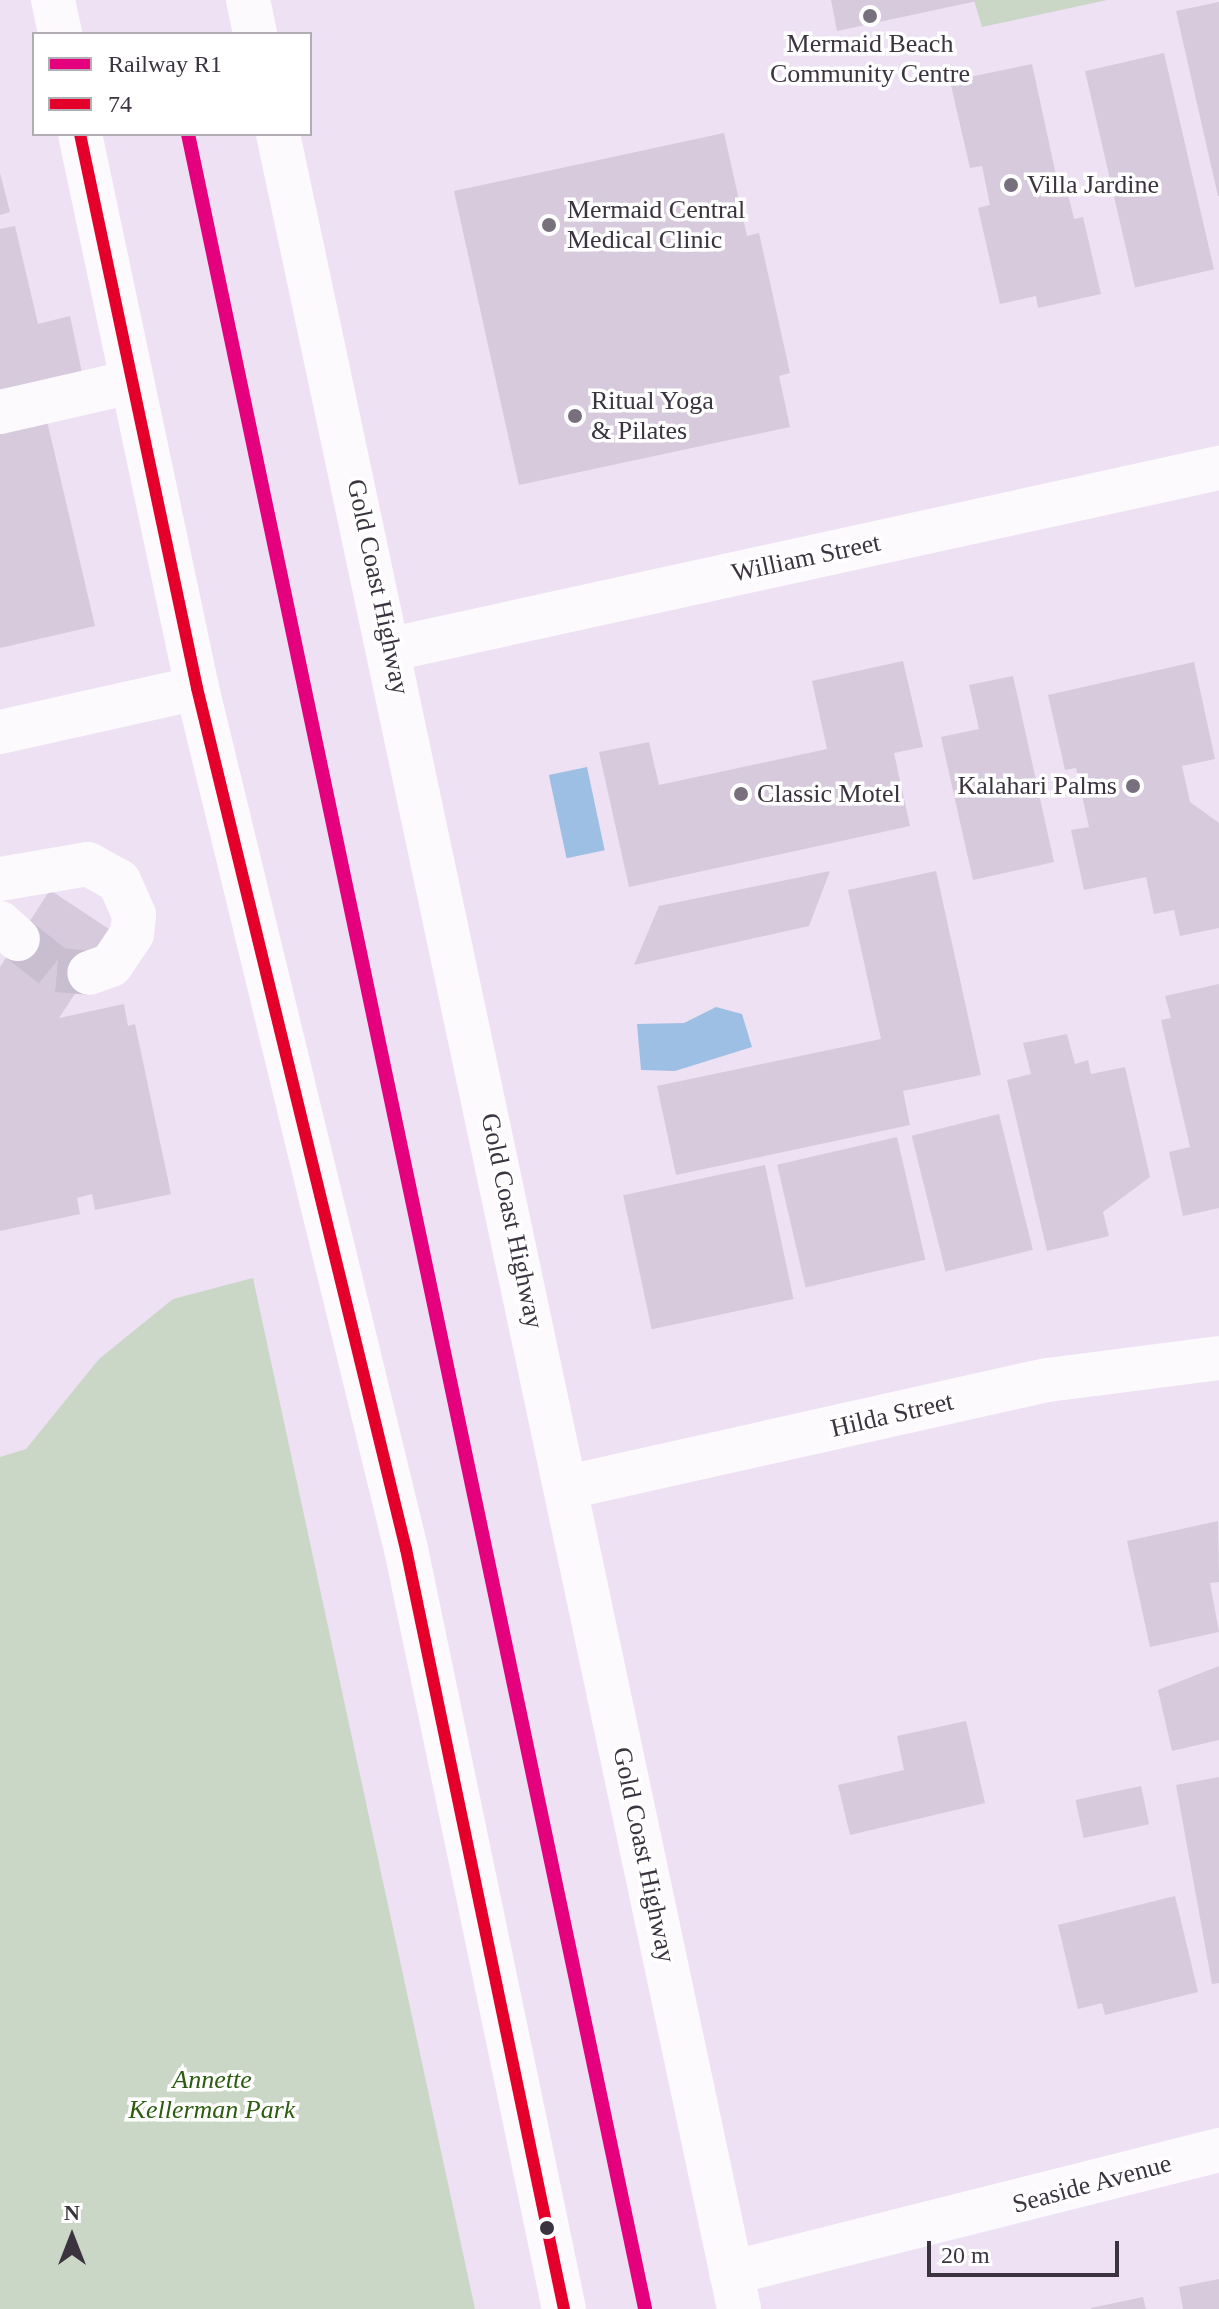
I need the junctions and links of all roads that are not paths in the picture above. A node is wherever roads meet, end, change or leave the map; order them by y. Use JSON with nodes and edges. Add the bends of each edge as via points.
{"nodes":[{"id":1,"x":53,"y":0,"type":"edge"},
{"id":2,"x":248,"y":0,"type":"edge"},
{"id":3,"x":60,"y":32,"type":"edge"},
{"id":4,"x":255,"y":32,"type":"edge"},
{"id":5,"x":80,"y":136,"type":"edge"},
{"id":6,"x":278,"y":136,"type":"edge"},
{"id":7,"x":131,"y":382,"type":"junction"},
{"id":8,"x":0,"y":412,"type":"edge"},
{"id":9,"x":1219,"y":468,"type":"edge"},
{"id":10,"x":392,"y":649,"type":"junction"},
{"id":11,"x":197,"y":688,"type":"junction"},
{"id":12,"x":0,"y":732,"type":"edge"},
{"id":13,"x":0,"y":879,"type":"edge"},
{"id":14,"x":89,"y":973,"type":"dead end"},
{"id":15,"x":1219,"y":1358,"type":"edge"},
{"id":16,"x":568,"y":1487,"type":"junction"},
{"id":17,"x":1219,"y":2150,"type":"edge"},
{"id":18,"x":735,"y":2291,"type":"edge"},
{"id":19,"x":564,"y":2309,"type":"edge"}],
"edges":[{"from":1,"to":3,"type":"main road"},
{"from":2,"to":4,"type":"main road"},
{"from":5,"to":7,"type":"main road"},
{"from":6,"to":10,"type":"main road","name":"Gold Coast Highway"},
{"from":7,"to":8,"type":"main road"},
{"from":7,"to":11,"type":"main road"},
{"from":9,"to":10,"type":"main road","name":"William Street"},
{"from":10,"to":16,"type":"main road","name":"Gold Coast Highway"},
{"from":11,"to":12,"type":"main road"},
{"from":11,"to":19,"type":"main road","via":[[403,1534]]},
{"from":13,"to":14,"type":"main road","via":[[88,864],[119,881],[132,906],[132,934],[111,965]]},
{"from":15,"to":16,"type":"main road","name":"Hilda Street","via":[[1048,1380]]},
{"from":16,"to":18,"type":"main road","name":"Gold Coast Highway"},
{"from":17,"to":18,"type":"main road","name":"Seaside Avenue"}]}
